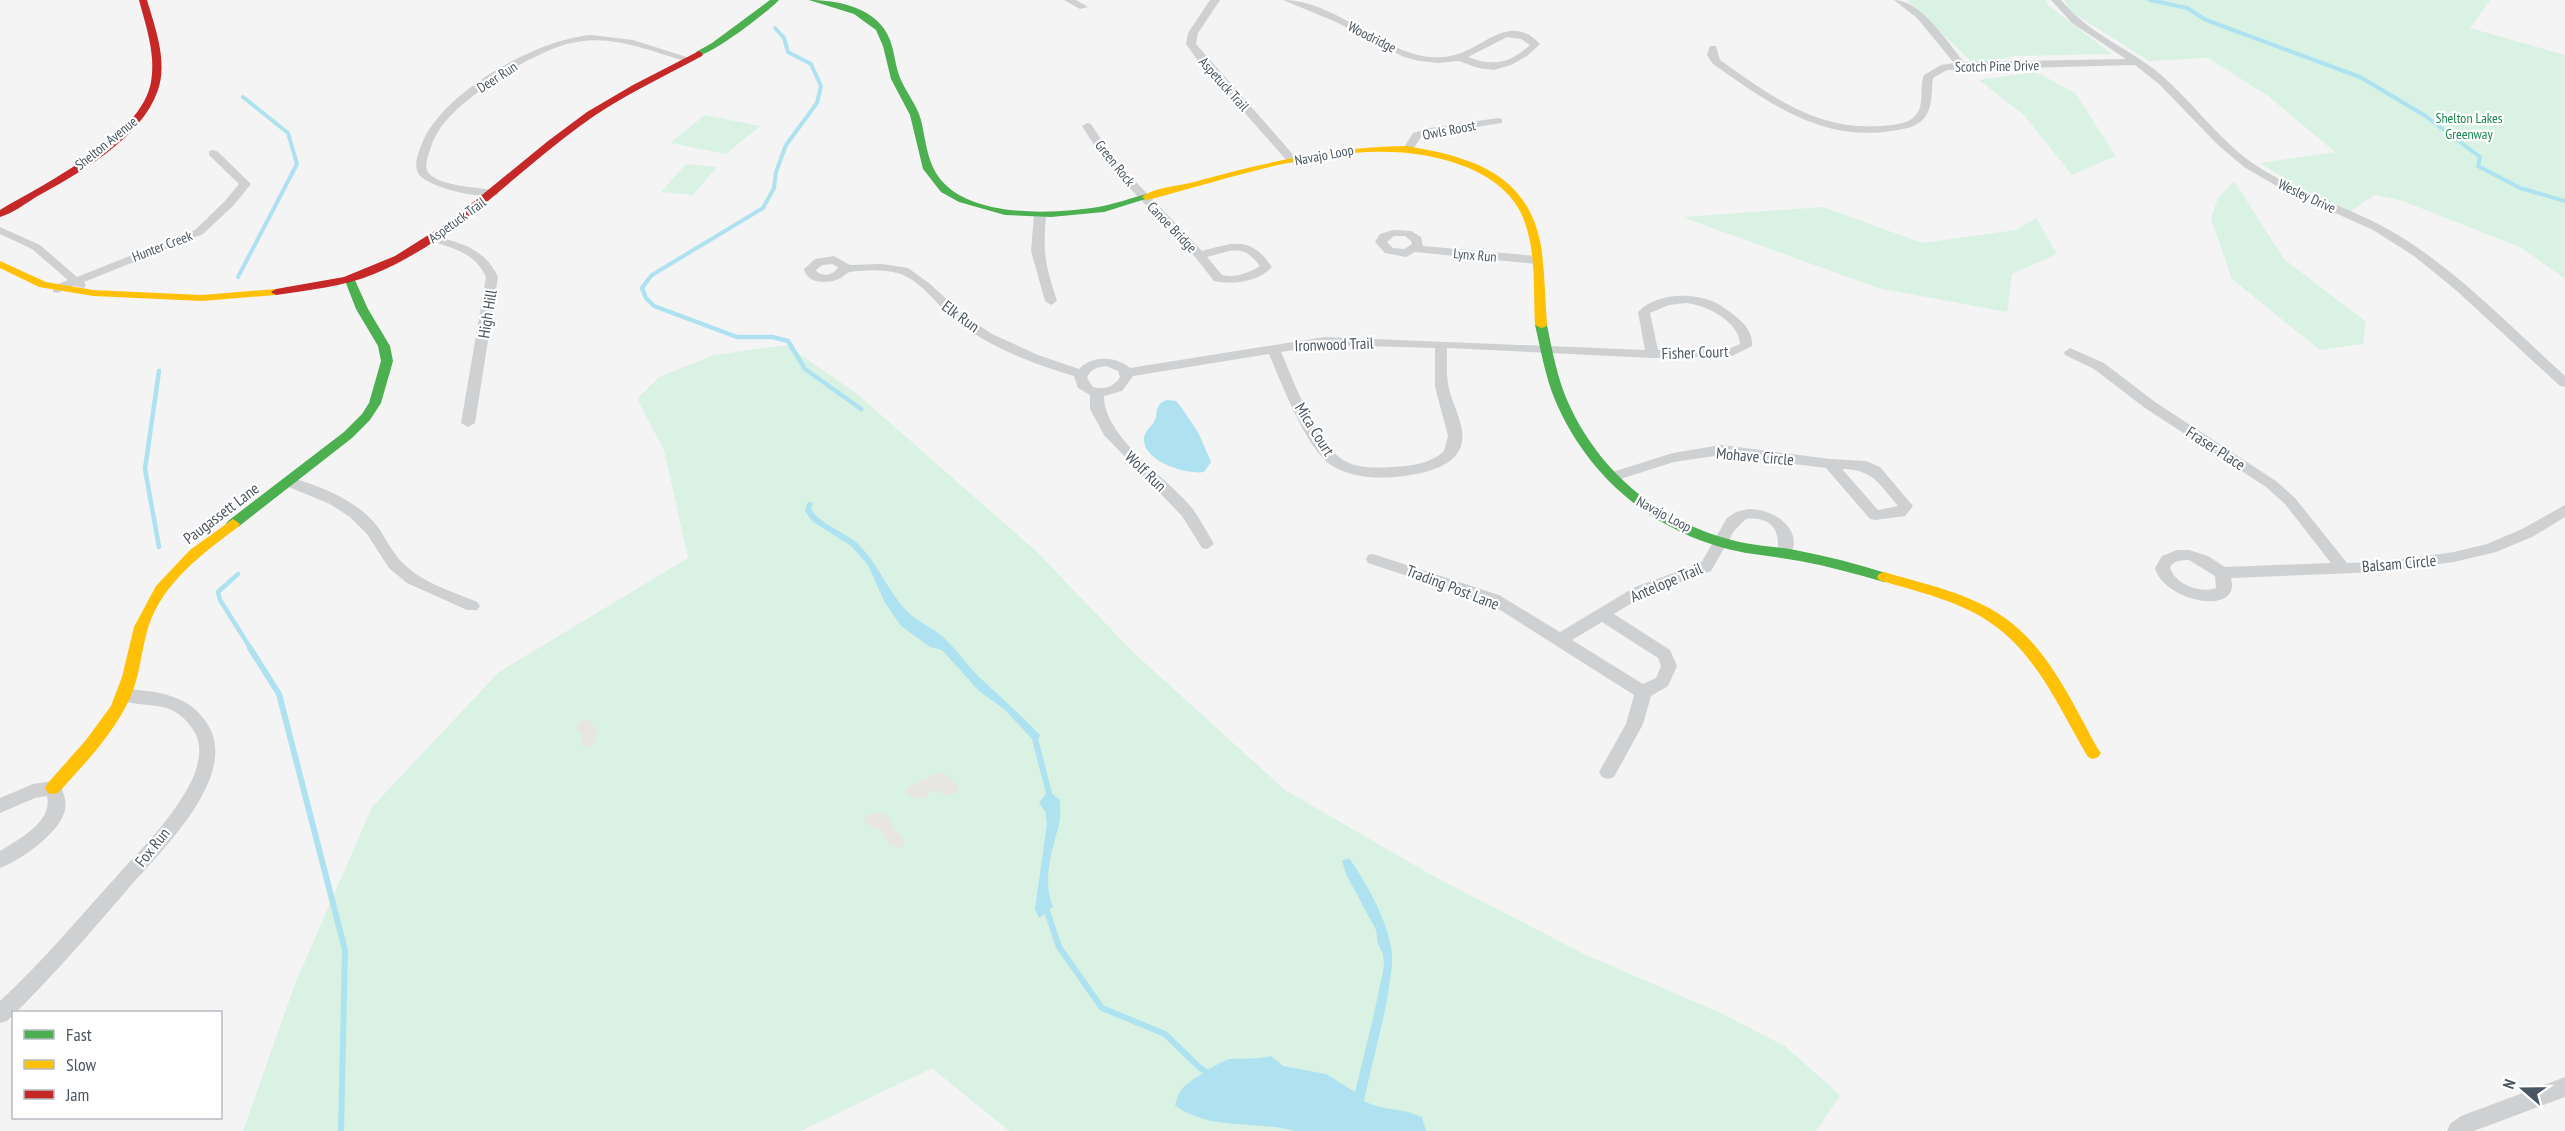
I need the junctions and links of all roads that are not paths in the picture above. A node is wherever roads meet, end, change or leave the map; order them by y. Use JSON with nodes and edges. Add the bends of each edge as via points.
{"nodes":[{"id":1,"x":143,"y":0,"type":"edge"},
{"id":2,"x":775,"y":0,"type":"edge"},
{"id":3,"x":813,"y":0,"type":"edge"},
{"id":4,"x":1070,"y":0,"type":"edge"},
{"id":5,"x":1215,"y":0,"type":"edge"},
{"id":6,"x":1288,"y":0,"type":"edge"},
{"id":7,"x":1899,"y":0,"type":"edge"},
{"id":8,"x":2056,"y":0,"type":"edge"},
{"id":9,"x":1083,"y":7,"type":"dead end"},
{"id":10,"x":1713,"y":48,"type":"dead end"},
{"id":11,"x":1459,"y":57,"type":"junction"},
{"id":12,"x":688,"y":59,"type":"junction"},
{"id":13,"x":2134,"y":62,"type":"junction"},
{"id":14,"x":1961,"y":65,"type":"junction"},
{"id":15,"x":1498,"y":121,"type":"dead end"},
{"id":16,"x":1087,"y":126,"type":"dead end"},
{"id":17,"x":1408,"y":149,"type":"junction"},
{"id":18,"x":213,"y":153,"type":"dead end"},
{"id":19,"x":1293,"y":161,"type":"junction"},
{"id":20,"x":494,"y":193,"type":"junction"},
{"id":21,"x":1145,"y":198,"type":"junction"},
{"id":22,"x":0,"y":214,"type":"edge"},
{"id":23,"x":1040,"y":215,"type":"junction"},
{"id":24,"x":0,"y":230,"type":"edge"},
{"id":25,"x":434,"y":239,"type":"junction"},
{"id":26,"x":1415,"y":249,"type":"dead end"},
{"id":27,"x":1200,"y":255,"type":"junction"},
{"id":28,"x":1536,"y":260,"type":"junction"},
{"id":29,"x":0,"y":264,"type":"edge"},
{"id":30,"x":844,"y":269,"type":"dead end"},
{"id":31,"x":349,"y":278,"type":"junction"},
{"id":32,"x":74,"y":280,"type":"junction"},
{"id":33,"x":57,"y":289,"type":"junction"},
{"id":34,"x":85,"y":292,"type":"junction"},
{"id":35,"x":1051,"y":301,"type":"dead end"},
{"id":36,"x":1441,"y":344,"type":"junction"},
{"id":37,"x":1273,"y":348,"type":"junction"},
{"id":38,"x":1544,"y":348,"type":"junction"},
{"id":39,"x":2070,"y":352,"type":"dead end"},
{"id":40,"x":1652,"y":354,"type":"junction"},
{"id":41,"x":1127,"y":373,"type":"junction"},
{"id":42,"x":1081,"y":374,"type":"junction"},
{"id":43,"x":2565,"y":383,"type":"edge"},
{"id":44,"x":1098,"y":392,"type":"junction"},
{"id":45,"x":468,"y":423,"type":"dead end"},
{"id":46,"x":1830,"y":464,"type":"junction"},
{"id":47,"x":1611,"y":477,"type":"junction"},
{"id":48,"x":289,"y":482,"type":"junction"},
{"id":49,"x":2565,"y":510,"type":"edge"},
{"id":50,"x":1721,"y":542,"type":"junction"},
{"id":51,"x":1208,"y":544,"type":"dead end"},
{"id":52,"x":1785,"y":552,"type":"junction"},
{"id":53,"x":1373,"y":559,"type":"dead end"},
{"id":54,"x":2342,"y":567,"type":"junction"},
{"id":55,"x":2222,"y":573,"type":"dead end"},
{"id":56,"x":472,"y":606,"type":"dead end"},
{"id":57,"x":1601,"y":613,"type":"junction"},
{"id":58,"x":1560,"y":640,"type":"junction"},
{"id":59,"x":1643,"y":692,"type":"junction"},
{"id":60,"x":124,"y":695,"type":"junction"},
{"id":61,"x":2093,"y":753,"type":"dead end"},
{"id":62,"x":1608,"y":772,"type":"dead end"},
{"id":63,"x":53,"y":788,"type":"junction"},
{"id":64,"x":0,"y":806,"type":"edge"},
{"id":65,"x":0,"y":860,"type":"edge"},
{"id":66,"x":0,"y":1014,"type":"edge"},
{"id":67,"x":2565,"y":1087,"type":"edge"},
{"id":68,"x":2457,"y":1131,"type":"edge"}],
"edges":[{"from":1,"to":22,"type":"street","name":"Shelton Avenue","via":[[154,88],[142,114],[69,173]]},
{"from":2,"to":12,"type":"street","name":"Aspetuck Trail","via":[[733,33]]},
{"from":3,"to":23,"type":"street","name":"Navajo Loop","via":[[850,9],[871,20],[886,38],[927,164],[939,184],[972,203]]},
{"from":4,"to":9,"type":"street"},
{"from":5,"to":19,"type":"street","name":"Aspetuck Trail","via":[[1193,33],[1191,44]]},
{"from":6,"to":11,"type":"street","name":"Woodridge","via":[[1412,57]]},
{"from":7,"to":14,"type":"street","via":[[1920,16]]},
{"from":8,"to":13,"type":"street","name":"Wesley Drive","via":[[2072,18]]},
{"from":10,"to":14,"type":"street","name":"Scotch Pine Drive","via":[[1716,62],[1791,113],[1809,121],[1855,130],[1875,131],[1911,123],[1926,106],[1928,77],[1944,67]]},
{"from":11,"to":11,"type":"street","name":"Woodridge","via":[[1500,35],[1521,36],[1535,44],[1496,69]]},
{"from":12,"to":20,"type":"street","name":"Aspetuck Trail","via":[[577,124]]},
{"from":12,"to":20,"type":"street","name":"Deer Run","via":[[624,39],[575,39],[541,50],[478,90],[435,126],[422,157],[422,169],[441,183]]},
{"from":13,"to":14,"type":"street","name":"Scotch Pine Drive"},
{"from":13,"to":43,"type":"street","name":"Wesley Drive","via":[[2151,72],[2249,166],[2393,237],[2418,254]]},
{"from":15,"to":17,"type":"street","name":"Owls Roost","via":[[1417,135]]},
{"from":16,"to":21,"type":"street","name":"Green Rock","via":[[1109,160]]},
{"from":17,"to":19,"type":"street","name":"Navajo Loop","via":[[1352,149]]},
{"from":17,"to":28,"type":"street","name":"Navajo Loop","via":[[1468,163],[1510,188],[1521,200],[1529,220]]},
{"from":18,"to":32,"type":"street","name":"Hunter Creek","via":[[245,184],[209,223],[199,232]]},
{"from":19,"to":21,"type":"street","name":"Navajo Loop"},
{"from":20,"to":25,"type":"street","name":"Aspetuck Trail"},
{"from":21,"to":23,"type":"street","name":"Navajo Loop","via":[[1093,211]]},
{"from":21,"to":27,"type":"street","name":"Canoe Bridge"},
{"from":23,"to":35,"type":"street","via":[[1038,258]]},
{"from":24,"to":32,"type":"street","via":[[36,247]]},
{"from":25,"to":31,"type":"street","name":"Aspetuck Trail"},
{"from":25,"to":45,"type":"street","name":"High Hill","via":[[480,256],[492,277]]},
{"from":26,"to":28,"type":"street","name":"Lynx Run"},
{"from":27,"to":27,"type":"street","name":"Canoe Bridge","via":[[1218,278],[1228,280],[1257,274],[1266,267],[1250,248]]},
{"from":28,"to":38,"type":"street","name":"Navajo Loop"},
{"from":29,"to":33,"type":"street","name":"Aspetuck Trail"},
{"from":30,"to":42,"type":"street","name":"Elk Run","via":[[905,271],[962,319],[988,335],[1030,357]]},
{"from":31,"to":34,"type":"street","name":"Aspetuck Trail","via":[[243,295],[184,297]]},
{"from":31,"to":48,"type":"street","name":"Paugassett Lane","via":[[384,346],[387,361],[381,388],[357,426]]},
{"from":32,"to":33,"type":"street","name":"Hunter Creek"},
{"from":32,"to":34,"type":"street"},
{"from":33,"to":34,"type":"street","name":"Aspetuck Trail"},
{"from":36,"to":37,"type":"street","name":"Ironwood Trail","via":[[1324,341]]},
{"from":36,"to":37,"type":"street","name":"Mica Court","via":[[1441,380],[1455,435],[1454,447],[1429,466],[1375,472],[1348,467],[1329,457],[1298,404]]},
{"from":36,"to":38,"type":"street","name":"Ironwood Trail"},
{"from":37,"to":41,"type":"street","name":"Ironwood Trail"},
{"from":38,"to":40,"type":"street","name":"Fisher Court"},
{"from":38,"to":47,"type":"street","name":"Navajo Loop","via":[[1558,401],[1579,440]]},
{"from":39,"to":54,"type":"street","name":"Fraser Place","via":[[2099,366],[2150,405],[2271,484],[2290,501]]},
{"from":40,"to":40,"type":"street","name":"Fisher Court","via":[[1732,352],[1746,346],[1747,338],[1740,326],[1713,306],[1699,301],[1651,305],[1644,312]]},
{"from":41,"to":42,"type":"street","via":[[1108,363],[1095,364]]},
{"from":41,"to":44,"type":"street","via":[[1123,385]]},
{"from":42,"to":44,"type":"street","via":[[1083,385]]},
{"from":44,"to":51,"type":"street","name":"Wolf Run","via":[[1097,409],[1109,432],[1187,512]]},
{"from":46,"to":46,"type":"street","name":"Mohave Circle","via":[[1861,464],[1875,470],[1906,506],[1900,512],[1875,515]]},
{"from":46,"to":47,"type":"street","name":"Mohave Circle","via":[[1721,450],[1672,458]]},
{"from":47,"to":50,"type":"street","name":"Navajo Loop","via":[[1635,501],[1676,524]]},
{"from":48,"to":56,"type":"street","via":[[327,496],[354,512],[371,528],[388,558],[406,575]]},
{"from":48,"to":60,"type":"street","name":"Paugassett Lane","via":[[199,549],[167,581],[145,617]]},
{"from":49,"to":54,"type":"street","name":"Balsam Circle","via":[[2527,533],[2491,548],[2407,563]]},
{"from":50,"to":52,"type":"street","name":"Navajo Loop"},
{"from":50,"to":52,"type":"street","via":[[1732,520],[1748,512],[1766,515],[1779,523],[1785,534]]},
{"from":50,"to":57,"type":"street","name":"Antelope Trail","via":[[1706,567],[1640,591]]},
{"from":52,"to":61,"type":"street","name":"Navajo Loop","via":[[1901,581],[1981,611],[2022,642]]},
{"from":53,"to":58,"type":"street","name":"Trading Post Lane","via":[[1494,599]]},
{"from":54,"to":55,"type":"street","name":"Balsam Circle"},
{"from":57,"to":58,"type":"street","name":"Antelope Trail"},
{"from":57,"to":59,"type":"street","name":"Antelope Trail","via":[[1664,654],[1669,666],[1662,682]]},
{"from":58,"to":59,"type":"street"},
{"from":59,"to":62,"type":"street","via":[[1634,728]]},
{"from":60,"to":63,"type":"street","name":"Paugassett Lane","via":[[107,727]]},
{"from":60,"to":66,"type":"street","name":"Fox Run","via":[[167,700],[195,718],[206,739],[208,760],[190,799],[168,829],[73,940]]},
{"from":63,"to":64,"type":"street","via":[[33,791]]},
{"from":63,"to":65,"type":"street","via":[[56,813]]},
{"from":67,"to":68,"type":"street","via":[[2468,1123]]}]}
